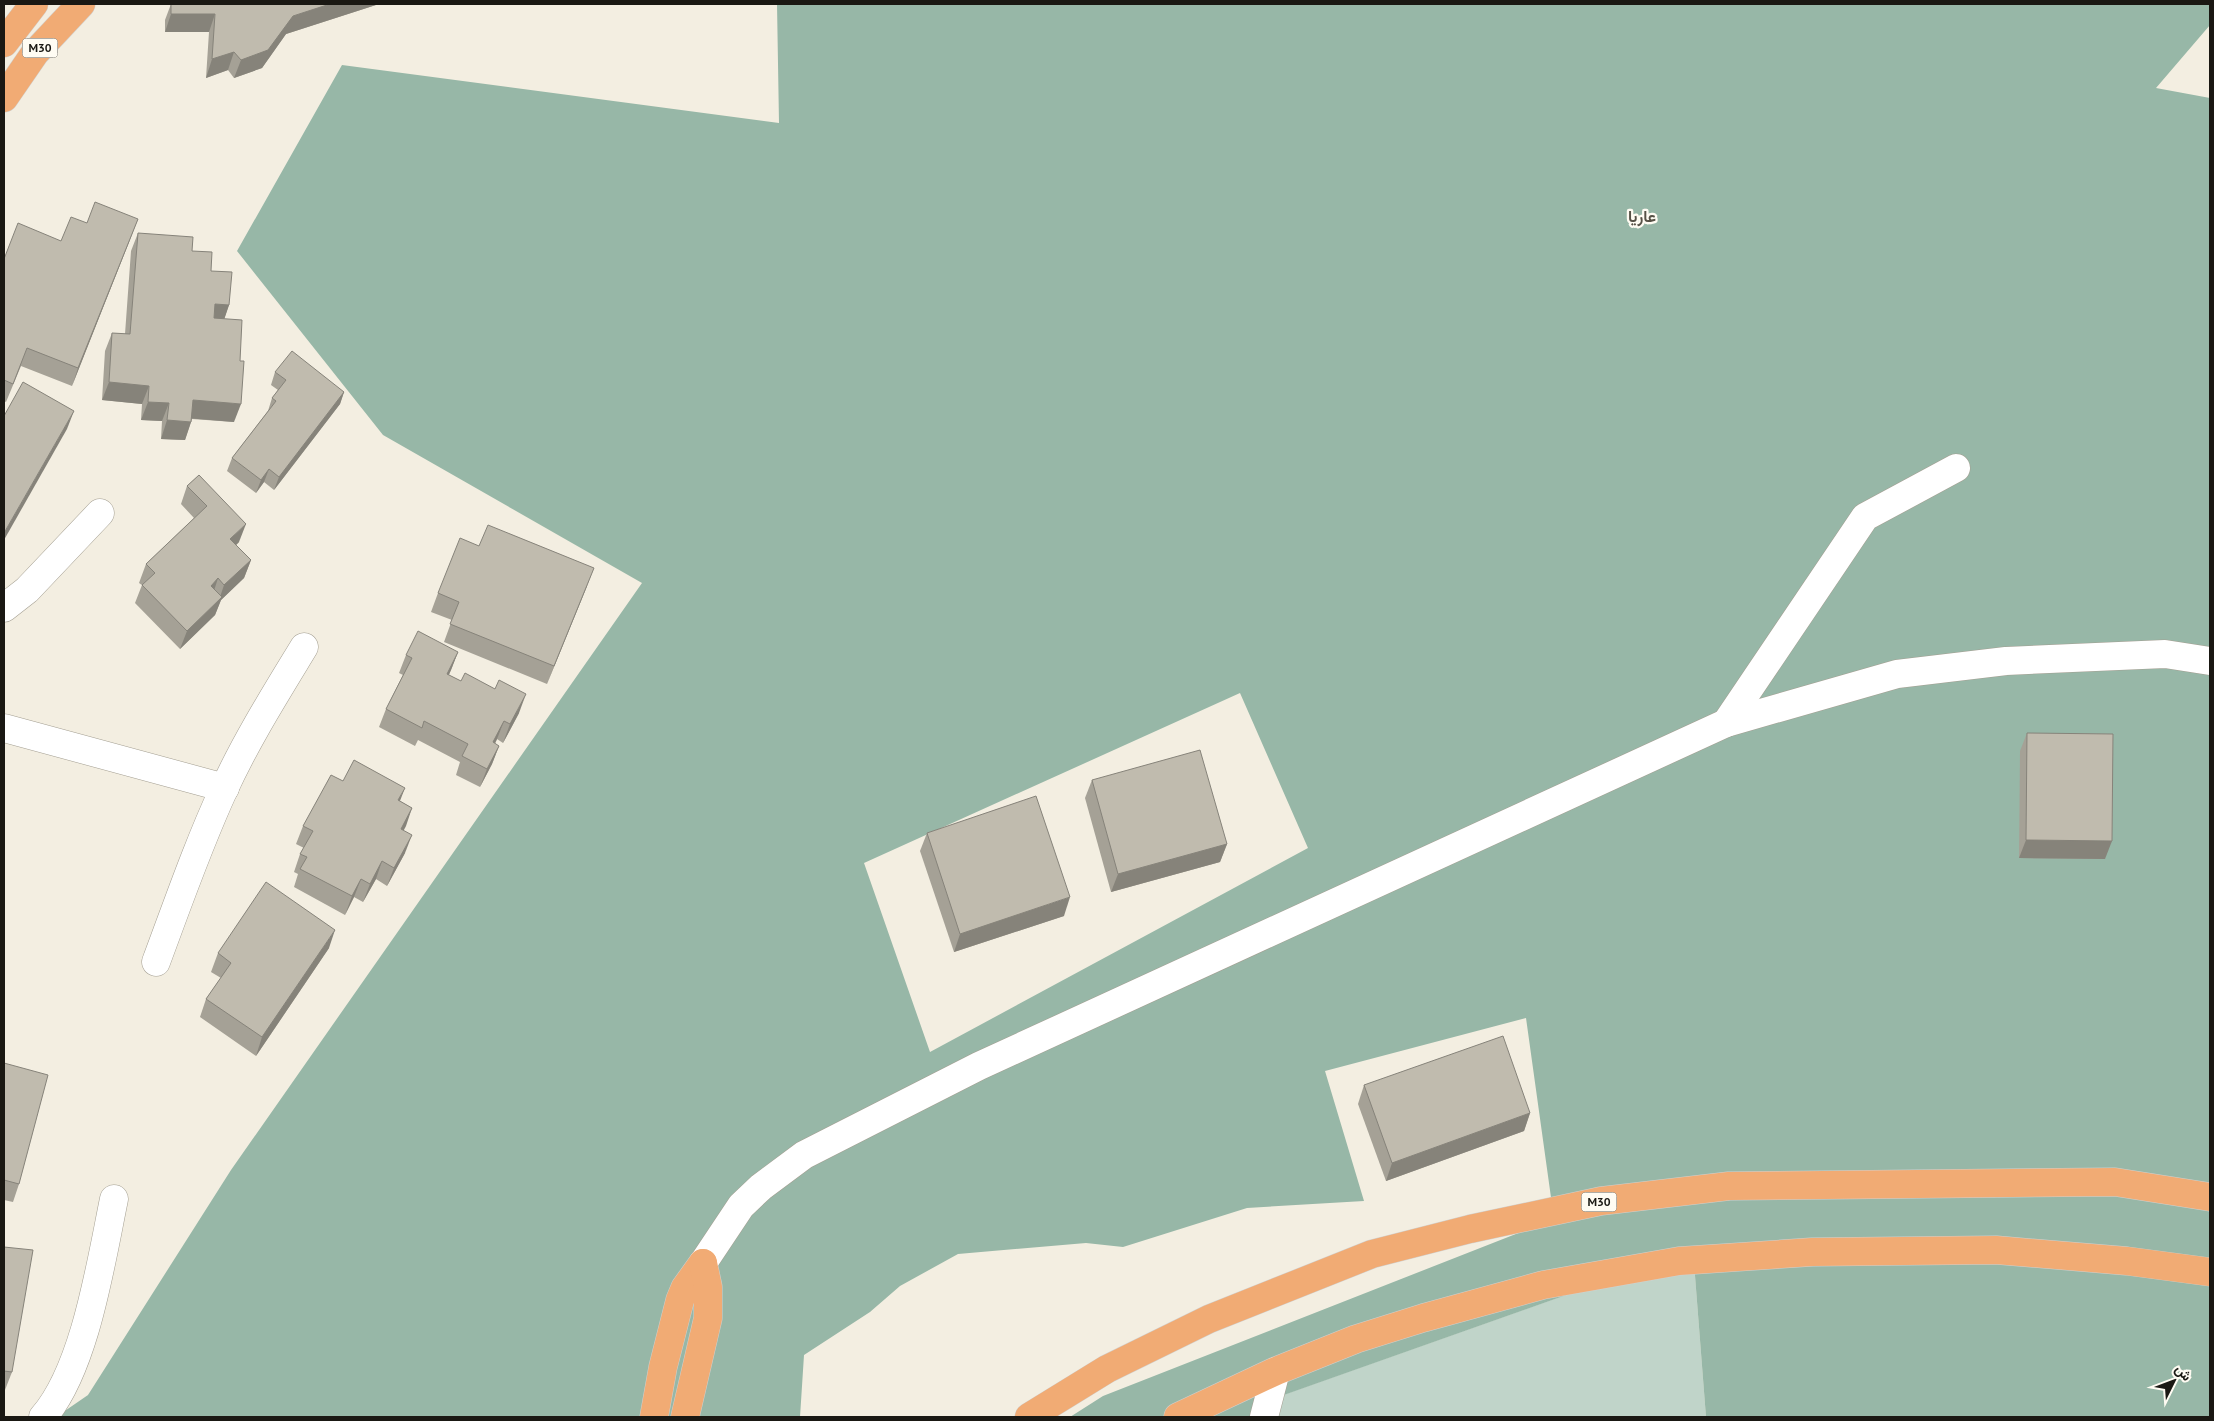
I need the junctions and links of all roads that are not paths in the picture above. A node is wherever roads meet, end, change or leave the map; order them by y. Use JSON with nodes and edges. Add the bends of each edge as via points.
{"nodes":[{"id":1,"x":34,"y":4,"type":"edge"},
{"id":2,"x":81,"y":4,"type":"edge"},
{"id":3,"x":4,"y":44,"type":"edge"},
{"id":4,"x":4,"y":98,"type":"edge"},
{"id":5,"x":1956,"y":468,"type":"dead end"},
{"id":6,"x":100,"y":513,"type":"dead end"},
{"id":7,"x":4,"y":608,"type":"edge"},
{"id":8,"x":304,"y":646,"type":"dead end"},
{"id":9,"x":2210,"y":662,"type":"edge"},
{"id":10,"x":1726,"y":723,"type":"junction"},
{"id":11,"x":4,"y":728,"type":"edge"},
{"id":12,"x":225,"y":788,"type":"junction"},
{"id":13,"x":156,"y":962,"type":"dead end"},
{"id":14,"x":2210,"y":1197,"type":"edge"},
{"id":15,"x":114,"y":1199,"type":"dead end"},
{"id":16,"x":703,"y":1263,"type":"junction"},
{"id":17,"x":2210,"y":1272,"type":"edge"},
{"id":18,"x":1276,"y":1371,"type":"junction"},
{"id":19,"x":43,"y":1417,"type":"edge"},
{"id":20,"x":654,"y":1417,"type":"edge"},
{"id":21,"x":685,"y":1417,"type":"edge"},
{"id":22,"x":1029,"y":1417,"type":"edge"},
{"id":23,"x":1178,"y":1417,"type":"edge"},
{"id":24,"x":1264,"y":1417,"type":"edge"}],
"edges":[{"from":1,"to":3,"type":"highway","number":"M30"},
{"from":2,"to":4,"type":"highway","number":"M30","via":[[35,53]]},
{"from":5,"to":10,"type":"street","via":[[1865,517]]},
{"from":6,"to":7,"type":"street","via":[[28,590]]},
{"from":8,"to":12,"type":"street"},
{"from":9,"to":10,"type":"street","via":[[2165,654],[2006,661],[1896,674]]},
{"from":10,"to":16,"type":"street","via":[[979,1066],[804,1155],[741,1206]]},
{"from":11,"to":12,"type":"street"},
{"from":12,"to":13,"type":"street","via":[[195,856]]},
{"from":14,"to":22,"type":"highway","number":"M30","via":[[2115,1182],[1729,1186],[1601,1202],[1470,1229],[1372,1254],[1209,1319],[1107,1369]]},
{"from":15,"to":19,"type":"street","via":[[98,1278],[77,1354],[52,1407]]},
{"from":16,"to":20,"type":"highway","via":[[680,1300]]},
{"from":16,"to":21,"type":"highway","via":[[708,1287],[708,1318]]},
{"from":17,"to":18,"type":"highway","via":[[1996,1250],[1812,1252],[1679,1261],[1543,1285],[1423,1318]]},
{"from":18,"to":23,"type":"highway"},
{"from":18,"to":24,"type":"street"}]}
